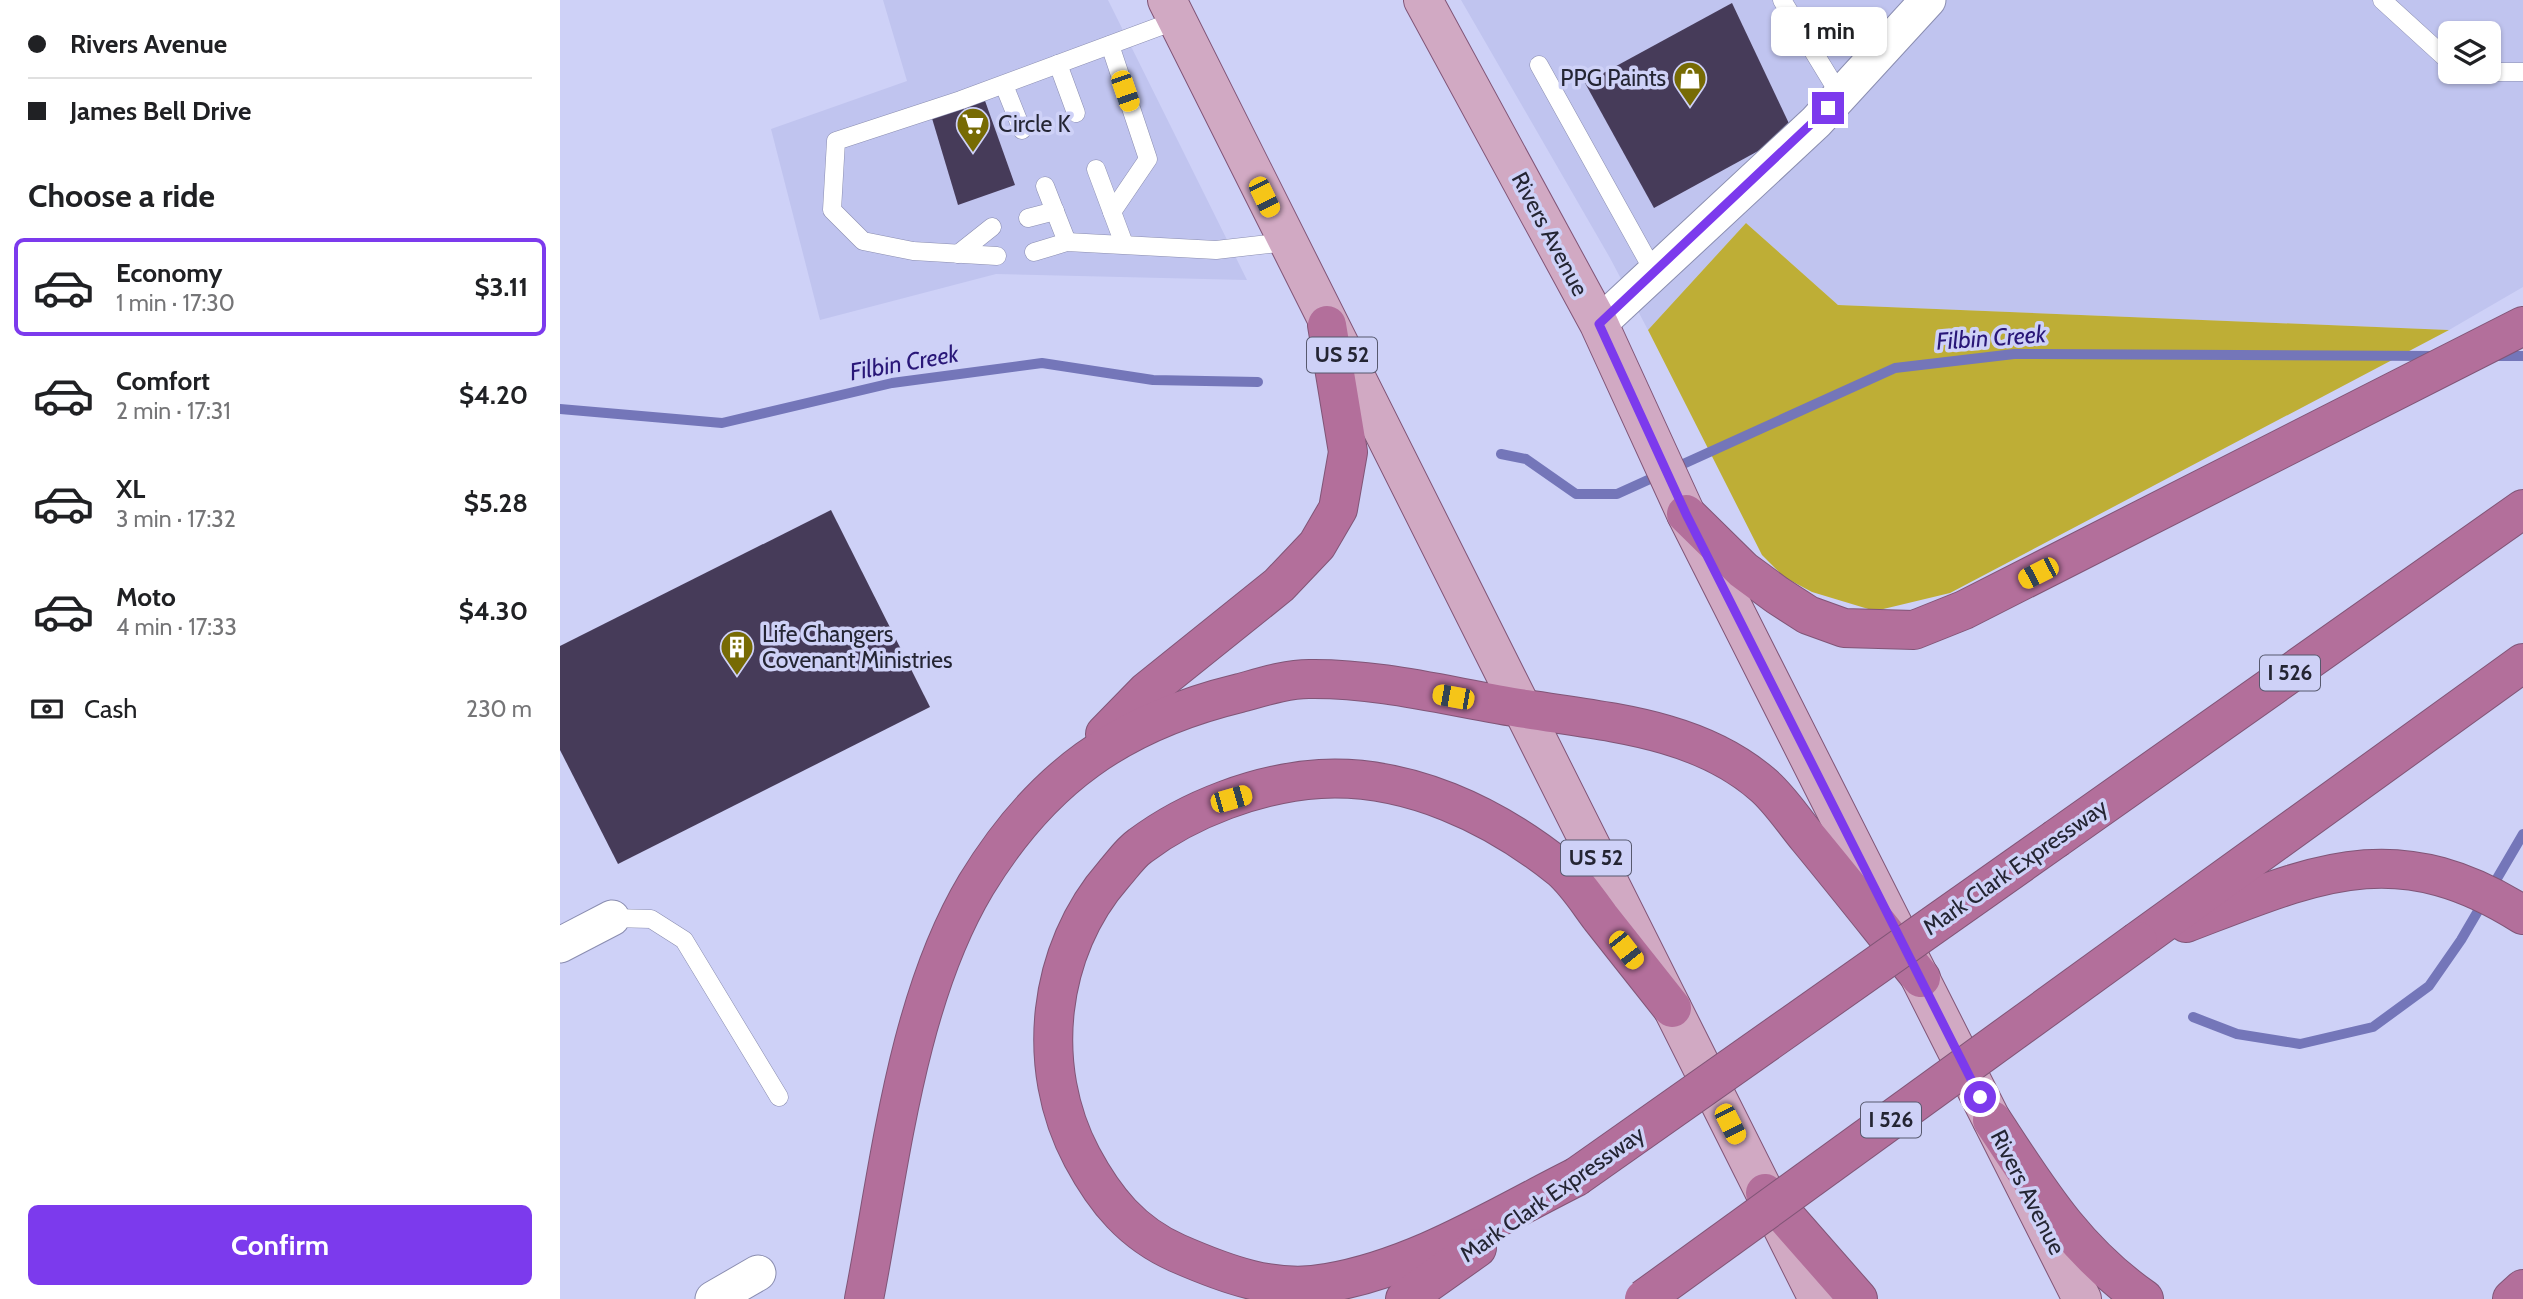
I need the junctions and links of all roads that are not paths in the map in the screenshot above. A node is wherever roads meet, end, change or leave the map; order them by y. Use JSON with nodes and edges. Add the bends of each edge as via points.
{"nodes":[{"id":1,"x":1423,"y":0,"type":"edge"},
{"id":2,"x":1782,"y":0,"type":"edge"},
{"id":3,"x":1928,"y":0,"type":"edge"},
{"id":4,"x":2382,"y":0,"type":"edge"},
{"id":5,"x":1172,"y":10,"type":"edge"},
{"id":6,"x":1110,"y":46,"type":"junction"},
{"id":7,"x":2438,"y":51,"type":"edge"},
{"id":8,"x":1058,"y":64,"type":"junction"},
{"id":9,"x":1539,"y":65,"type":"dead end"},
{"id":10,"x":2501,"y":72,"type":"edge"},
{"id":11,"x":2523,"y":72,"type":"edge"},
{"id":12,"x":1004,"y":85,"type":"junction"},
{"id":13,"x":1840,"y":95,"type":"junction"},
{"id":14,"x":1076,"y":113,"type":"dead end"},
{"id":15,"x":1022,"y":131,"type":"dead end"},
{"id":16,"x":1096,"y":169,"type":"dead end"},
{"id":17,"x":1045,"y":186,"type":"dead end"},
{"id":18,"x":1055,"y":211,"type":"junction"},
{"id":19,"x":1112,"y":212,"type":"junction"},
{"id":20,"x":1028,"y":218,"type":"dead end"},
{"id":21,"x":992,"y":227,"type":"dead end"},
{"id":22,"x":1067,"y":242,"type":"junction"},
{"id":23,"x":1286,"y":242,"type":"junction"},
{"id":24,"x":1124,"y":244,"type":"junction"},
{"id":25,"x":1034,"y":252,"type":"dead end"},
{"id":26,"x":958,"y":254,"type":"junction"},
{"id":27,"x":997,"y":256,"type":"dead end"},
{"id":28,"x":1654,"y":272,"type":"junction"},
{"id":29,"x":1599,"y":324,"type":"junction"},
{"id":30,"x":1327,"y":325,"type":"junction"},
{"id":31,"x":2523,"y":326,"type":"edge"},
{"id":32,"x":2523,"y":509,"type":"edge"},
{"id":33,"x":1686,"y":514,"type":"junction"},
{"id":34,"x":2523,"y":663,"type":"edge"},
{"id":35,"x":1520,"y":709,"type":"junction"},
{"id":36,"x":1064,"y":777,"type":"junction"},
{"id":37,"x":2523,"y":915,"type":"edge"},
{"id":38,"x":611,"y":918,"type":"joint"},
{"id":39,"x":2138,"y":941,"type":"junction"},
{"id":40,"x":560,"y":945,"type":"edge"},
{"id":41,"x":1921,"y":978,"type":"junction"},
{"id":42,"x":1672,"y":1009,"type":"junction"},
{"id":43,"x":779,"y":1097,"type":"dead end"},
{"id":44,"x":1992,"y":1120,"type":"junction"},
{"id":45,"x":1576,"y":1177,"type":"junction"},
{"id":46,"x":1765,"y":1193,"type":"junction"},
{"id":47,"x":758,"y":1273,"type":"dead end"},
{"id":48,"x":2523,"y":1289,"type":"edge"},
{"id":49,"x":713,"y":1299,"type":"edge"},
{"id":50,"x":864,"y":1299,"type":"edge"},
{"id":51,"x":1405,"y":1299,"type":"edge"},
{"id":52,"x":1643,"y":1299,"type":"edge"},
{"id":53,"x":1818,"y":1299,"type":"edge"},
{"id":54,"x":1858,"y":1299,"type":"edge"},
{"id":55,"x":2082,"y":1299,"type":"edge"},
{"id":56,"x":2144,"y":1299,"type":"edge"},
{"id":57,"x":2512,"y":1299,"type":"edge"}],
"edges":[{"from":1,"to":29,"type":"main road","name":"Rivers Avenue"},
{"from":2,"to":13,"type":"lane"},
{"from":3,"to":13,"type":"street"},
{"from":4,"to":7,"type":"lane"},
{"from":5,"to":6,"type":"lane"},
{"from":5,"to":23,"type":"main road","number":"US 52"},
{"from":6,"to":8,"type":"lane"},
{"from":6,"to":19,"type":"lane","via":[[1148,159]]},
{"from":8,"to":12,"type":"lane"},
{"from":8,"to":14,"type":"lane"},
{"from":9,"to":28,"type":"lane"},
{"from":10,"to":11,"type":"lane"},
{"from":12,"to":15,"type":"lane"},
{"from":12,"to":26,"type":"lane","via":[[836,141],[832,210],[863,241]]},
{"from":13,"to":28,"type":"street"},
{"from":16,"to":19,"type":"lane"},
{"from":17,"to":18,"type":"lane"},
{"from":18,"to":20,"type":"lane"},
{"from":18,"to":22,"type":"lane"},
{"from":19,"to":24,"type":"lane"},
{"from":21,"to":26,"type":"lane"},
{"from":22,"to":24,"type":"lane"},
{"from":22,"to":25,"type":"lane"},
{"from":23,"to":24,"type":"lane","via":[[1216,250]]},
{"from":23,"to":30,"type":"main road","number":"US 52"},
{"from":26,"to":27,"type":"lane"},
{"from":28,"to":29,"type":"street"},
{"from":29,"to":33,"type":"main road","name":"Rivers Avenue"},
{"from":30,"to":35,"type":"main road","number":"US 52"},
{"from":30,"to":36,"type":"highway","via":[[1348,452],[1338,509],[1317,545],[1279,585],[1147,691]]},
{"from":31,"to":33,"type":"highway","via":[[1964,610],[1914,630],[1844,628],[1808,615],[1743,570]]},
{"from":32,"to":45,"type":"highway","name":"Mark Clark Expressway","number":"I 526","bridge":true},
{"from":33,"to":41,"type":"main road","name":"Rivers Avenue"},
{"from":34,"to":39,"type":"highway","number":"I 526"},
{"from":35,"to":36,"type":"highway","via":[[1366,681],[1305,678],[1186,706],[1112,741]]},
{"from":35,"to":41,"type":"highway","via":[[1684,739],[1763,784]]},
{"from":35,"to":42,"type":"main road","number":"US 52"},
{"from":36,"to":50,"type":"highway","via":[[1013,832],[948,936],[927,996],[905,1089]]},
{"from":37,"to":39,"type":"highway","via":[[2457,880],[2404,867],[2353,870],[2300,880]]},
{"from":38,"to":40,"type":"street"},
{"from":38,"to":43,"type":"lane","via":[[651,919],[684,940]]},
{"from":39,"to":52,"type":"highway","number":"I 526","bridge":true},
{"from":41,"to":44,"type":"main road","name":"Rivers Avenue"},
{"from":42,"to":45,"type":"highway","via":[[1555,865],[1514,834],[1469,809],[1373,782],[1322,779],[1282,784],[1183,819],[1138,847],[1079,923],[1054,1006],[1059,1094],[1071,1137],[1099,1190],[1127,1223],[1165,1248],[1251,1281],[1292,1286],[1327,1283],[1408,1261]]},
{"from":42,"to":46,"type":"main road","number":"US 52"},
{"from":44,"to":55,"type":"main road","name":"Rivers Avenue"},
{"from":44,"to":56,"type":"highway","via":[[2061,1224],[2099,1264]]},
{"from":45,"to":51,"type":"highway","name":"Mark Clark Expressway","number":"I 526"},
{"from":46,"to":53,"type":"main road","number":"US 52"},
{"from":46,"to":54,"type":"highway"},
{"from":47,"to":49,"type":"street"},
{"from":48,"to":57,"type":"highway"}]}
